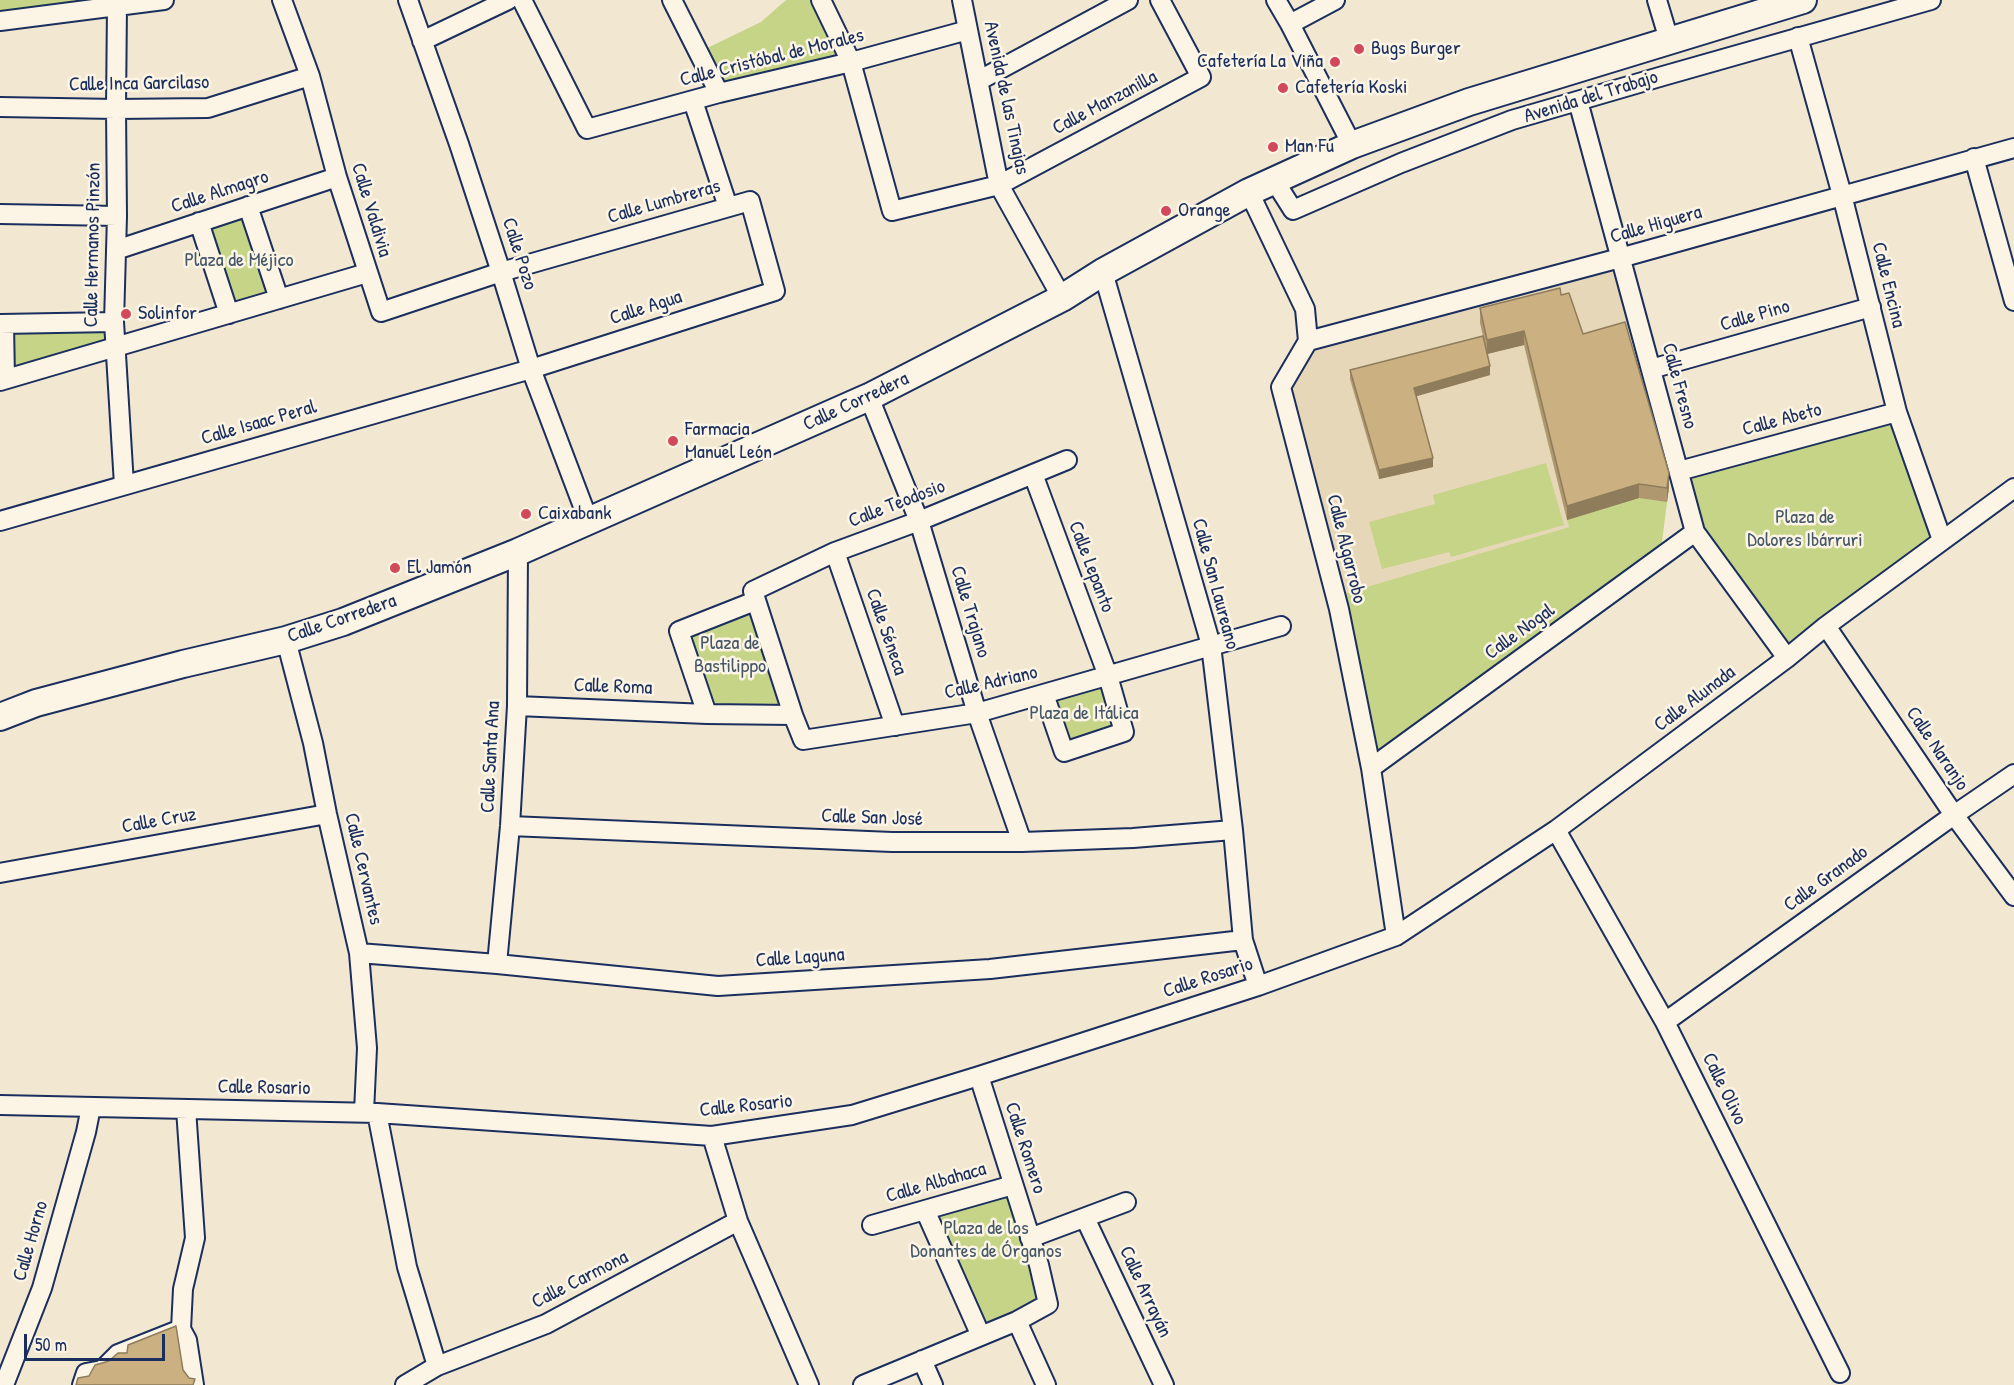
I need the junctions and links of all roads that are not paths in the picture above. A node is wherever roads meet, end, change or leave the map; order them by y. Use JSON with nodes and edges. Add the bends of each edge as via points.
{"nodes":[{"id":1,"x":164,"y":0,"type":"edge"},
{"id":2,"x":282,"y":0,"type":"edge"},
{"id":3,"x":408,"y":0,"type":"edge"},
{"id":4,"x":508,"y":0,"type":"edge"},
{"id":5,"x":522,"y":0,"type":"edge"},
{"id":6,"x":672,"y":0,"type":"edge"},
{"id":7,"x":821,"y":0,"type":"edge"},
{"id":8,"x":962,"y":0,"type":"edge"},
{"id":9,"x":1128,"y":0,"type":"edge"},
{"id":10,"x":1160,"y":0,"type":"edge"},
{"id":11,"x":1276,"y":0,"type":"edge"},
{"id":12,"x":1335,"y":0,"type":"edge"},
{"id":13,"x":1657,"y":0,"type":"edge"},
{"id":14,"x":1803,"y":0,"type":"edge"},
{"id":15,"x":1931,"y":0,"type":"edge"},
{"id":16,"x":117,"y":5,"type":"junction"},
{"id":17,"x":0,"y":21,"type":"edge"},
{"id":18,"x":1290,"y":24,"type":"junction"},
{"id":19,"x":968,"y":30,"type":"junction"},
{"id":20,"x":1798,"y":37,"type":"junction"},
{"id":21,"x":1669,"y":40,"type":"junction"},
{"id":22,"x":422,"y":41,"type":"junction"},
{"id":23,"x":851,"y":62,"type":"junction"},
{"id":24,"x":310,"y":76,"type":"junction"},
{"id":25,"x":978,"y":81,"type":"junction"},
{"id":26,"x":719,"y":93,"type":"junction"},
{"id":27,"x":693,"y":101,"type":"junction"},
{"id":28,"x":1578,"y":101,"type":"junction"},
{"id":29,"x":0,"y":107,"type":"edge"},
{"id":30,"x":116,"y":109,"type":"junction"},
{"id":31,"x":1352,"y":145,"type":"junction"},
{"id":32,"x":2014,"y":148,"type":"edge"},
{"id":33,"x":1974,"y":158,"type":"junction"},
{"id":34,"x":337,"y":177,"type":"junction"},
{"id":35,"x":1274,"y":180,"type":"junction"},
{"id":36,"x":999,"y":185,"type":"junction"},
{"id":37,"x":1249,"y":192,"type":"junction"},
{"id":38,"x":1842,"y":195,"type":"junction"},
{"id":39,"x":248,"y":206,"type":"junction"},
{"id":40,"x":728,"y":207,"type":"junction"},
{"id":41,"x":0,"y":214,"type":"edge"},
{"id":42,"x":117,"y":216,"type":"junction"},
{"id":43,"x":199,"y":222,"type":"junction"},
{"id":44,"x":116,"y":250,"type":"junction"},
{"id":45,"x":1620,"y":258,"type":"junction"},
{"id":46,"x":501,"y":272,"type":"junction"},
{"id":47,"x":367,"y":273,"type":"junction"},
{"id":48,"x":1103,"y":273,"type":"junction"},
{"id":49,"x":775,"y":291,"type":"joint"},
{"id":50,"x":1062,"y":298,"type":"junction"},
{"id":51,"x":279,"y":299,"type":"junction"},
{"id":52,"x":2014,"y":300,"type":"edge"},
{"id":53,"x":1870,"y":307,"type":"junction"},
{"id":54,"x":229,"y":314,"type":"junction"},
{"id":55,"x":114,"y":322,"type":"junction"},
{"id":56,"x":2,"y":324,"type":"edge"},
{"id":57,"x":1308,"y":341,"type":"junction"},
{"id":58,"x":115,"y":347,"type":"junction"},
{"id":59,"x":531,"y":369,"type":"junction"},
{"id":60,"x":1651,"y":369,"type":"junction"},
{"id":61,"x":3,"y":380,"type":"edge"},
{"id":62,"x":869,"y":397,"type":"junction"},
{"id":63,"x":1898,"y":412,"type":"junction"},
{"id":64,"x":1067,"y":460,"type":"dead end"},
{"id":65,"x":1679,"y":471,"type":"junction"},
{"id":66,"x":1033,"y":474,"type":"junction"},
{"id":67,"x":124,"y":485,"type":"junction"},
{"id":68,"x":2014,"y":488,"type":"edge"},
{"id":69,"x":0,"y":521,"type":"edge"},
{"id":70,"x":919,"y":521,"type":"junction"},
{"id":71,"x":589,"y":522,"type":"junction"},
{"id":72,"x":1695,"y":532,"type":"junction"},
{"id":73,"x":1942,"y":540,"type":"junction"},
{"id":74,"x":518,"y":552,"type":"junction"},
{"id":75,"x":835,"y":552,"type":"junction"},
{"id":76,"x":755,"y":601,"type":"junction"},
{"id":77,"x":1281,"y":626,"type":"dead end"},
{"id":78,"x":1826,"y":626,"type":"junction"},
{"id":79,"x":286,"y":640,"type":"junction"},
{"id":80,"x":1211,"y":645,"type":"junction"},
{"id":81,"x":1787,"y":658,"type":"junction"},
{"id":82,"x":1108,"y":675,"type":"junction"},
{"id":83,"x":1044,"y":694,"type":"junction"},
{"id":84,"x":517,"y":706,"type":"junction"},
{"id":85,"x":977,"y":713,"type":"junction"},
{"id":86,"x":707,"y":714,"type":"junction"},
{"id":87,"x":793,"y":715,"type":"junction"},
{"id":88,"x":0,"y":717,"type":"edge"},
{"id":89,"x":895,"y":726,"type":"junction"},
{"id":90,"x":1371,"y":768,"type":"junction"},
{"id":91,"x":2014,"y":774,"type":"edge"},
{"id":92,"x":327,"y":814,"type":"junction"},
{"id":93,"x":1954,"y":814,"type":"junction"},
{"id":94,"x":510,"y":826,"type":"junction"},
{"id":95,"x":1233,"y":830,"type":"junction"},
{"id":96,"x":1557,"y":830,"type":"junction"},
{"id":97,"x":1023,"y":842,"type":"junction"},
{"id":98,"x":0,"y":873,"type":"edge"},
{"id":99,"x":2014,"y":896,"type":"edge"},
{"id":100,"x":1396,"y":936,"type":"junction"},
{"id":101,"x":1244,"y":940,"type":"junction"},
{"id":102,"x":360,"y":954,"type":"junction"},
{"id":103,"x":497,"y":964,"type":"junction"},
{"id":104,"x":1258,"y":986,"type":"junction"},
{"id":105,"x":1665,"y":1022,"type":"junction"},
{"id":106,"x":979,"y":1076,"type":"junction"},
{"id":107,"x":0,"y":1105,"type":"edge"},
{"id":108,"x":91,"y":1107,"type":"junction"},
{"id":109,"x":186,"y":1109,"type":"junction"},
{"id":110,"x":370,"y":1112,"type":"junction"},
{"id":111,"x":712,"y":1136,"type":"junction"},
{"id":112,"x":1013,"y":1185,"type":"junction"},
{"id":113,"x":1126,"y":1202,"type":"dead end"},
{"id":114,"x":925,"y":1210,"type":"junction"},
{"id":115,"x":1085,"y":1218,"type":"junction"},
{"id":116,"x":738,"y":1221,"type":"junction"},
{"id":117,"x":872,"y":1225,"type":"dead end"},
{"id":118,"x":1030,"y":1238,"type":"junction"},
{"id":119,"x":1017,"y":1321,"type":"junction"},
{"id":120,"x":181,"y":1329,"type":"junction"},
{"id":121,"x":981,"y":1336,"type":"junction"},
{"id":122,"x":922,"y":1360,"type":"junction"},
{"id":123,"x":1840,"y":1373,"type":"dead end"},
{"id":124,"x":432,"y":1375,"type":"edge"},
{"id":125,"x":4,"y":1385,"type":"edge"},
{"id":126,"x":82,"y":1385,"type":"edge"},
{"id":127,"x":194,"y":1385,"type":"edge"},
{"id":128,"x":405,"y":1385,"type":"edge"},
{"id":129,"x":809,"y":1385,"type":"edge"},
{"id":130,"x":862,"y":1385,"type":"edge"},
{"id":131,"x":933,"y":1385,"type":"edge"},
{"id":132,"x":1046,"y":1385,"type":"edge"},
{"id":133,"x":1164,"y":1385,"type":"edge"}],
"edges":[{"from":1,"to":16,"type":"street"},
{"from":2,"to":24,"type":"street","name":"Calle Valdivia"},
{"from":3,"to":22,"type":"street","name":"Calle Pozo"},
{"from":4,"to":22,"type":"street"},
{"from":5,"to":27,"type":"street","name":"Calle Cristóbal de Morales","via":[[587,129]]},
{"from":6,"to":26,"type":"street"},
{"from":7,"to":23,"type":"street"},
{"from":8,"to":19,"type":"street","name":"Avenida de las Tinajas"},
{"from":9,"to":25,"type":"street"},
{"from":10,"to":36,"type":"street","name":"Calle Manzanilla","via":[[1201,76]]},
{"from":11,"to":18,"type":"street"},
{"from":12,"to":18,"type":"street"},
{"from":13,"to":21,"type":"street"},
{"from":14,"to":21,"type":"street","name":"Avenida del Trabajo"},
{"from":15,"to":20,"type":"street","name":"Avenida del Trabajo"},
{"from":16,"to":17,"type":"street"},
{"from":16,"to":30,"type":"street","name":"Calle Hermanos Pinzón"},
{"from":18,"to":31,"type":"street"},
{"from":19,"to":23,"type":"street","name":"Calle Cristóbal de Morales"},
{"from":19,"to":25,"type":"street","name":"Avenida de las Tinajas"},
{"from":20,"to":28,"type":"street","name":"Avenida del Trabajo"},
{"from":20,"to":38,"type":"street","name":"Calle Encina"},
{"from":21,"to":31,"type":"street","name":"Avenida del Trabajo","via":[[1469,102]]},
{"from":22,"to":46,"type":"street","name":"Calle Pozo"},
{"from":23,"to":26,"type":"street","name":"Calle Cristóbal de Morales"},
{"from":23,"to":36,"type":"street","name":"Calle Manzanilla","via":[[892,211]]},
{"from":24,"to":30,"type":"street","name":"Calle Inca Garcilaso","via":[[208,108]]},
{"from":24,"to":34,"type":"street","name":"Calle Valdivia"},
{"from":25,"to":36,"type":"street","name":"Avenida de las Tinajas"},
{"from":26,"to":27,"type":"street","name":"Calle Cristóbal de Morales"},
{"from":27,"to":40,"type":"street"},
{"from":28,"to":35,"type":"street","name":"Avenida del Trabajo","via":[[1457,141],[1293,210]]},
{"from":28,"to":45,"type":"street","name":"Calle Fresno"},
{"from":29,"to":30,"type":"street","name":"Calle Inca Garcilaso"},
{"from":30,"to":42,"type":"street","name":"Calle Hermanos Pinzón"},
{"from":31,"to":35,"type":"street","name":"Avenida del Trabajo"},
{"from":32,"to":33,"type":"street","name":"Calle Higuera"},
{"from":33,"to":38,"type":"street","name":"Calle Higuera"},
{"from":33,"to":52,"type":"street"},
{"from":34,"to":39,"type":"street","name":"Calle Almagro"},
{"from":34,"to":47,"type":"street","name":"Calle Valdivia"},
{"from":35,"to":37,"type":"street","name":"Avenida del Trabajo"},
{"from":36,"to":50,"type":"street","name":"Avenida de las Tinajas"},
{"from":37,"to":48,"type":"street","name":"Avenida del Trabajo"},
{"from":37,"to":57,"type":"street","via":[[1305,309]]},
{"from":38,"to":45,"type":"street","name":"Calle Higuera"},
{"from":38,"to":53,"type":"street","name":"Calle Encina"},
{"from":39,"to":43,"type":"street","name":"Calle Almagro"},
{"from":39,"to":51,"type":"street"},
{"from":40,"to":46,"type":"street","name":"Calle Lumbreras"},
{"from":40,"to":49,"type":"street","name":"Calle Lumbreras","via":[[750,201]]},
{"from":41,"to":42,"type":"street"},
{"from":42,"to":44,"type":"street","name":"Calle Hermanos Pinzón"},
{"from":43,"to":44,"type":"street","name":"Calle Almagro"},
{"from":43,"to":54,"type":"street"},
{"from":44,"to":55,"type":"street","name":"Calle Hermanos Pinzón"},
{"from":45,"to":57,"type":"street","name":"Calle Higuera"},
{"from":45,"to":60,"type":"street","name":"Calle Fresno"},
{"from":46,"to":47,"type":"street","name":"Calle Valdivia","via":[[381,312]]},
{"from":46,"to":59,"type":"street","name":"Calle Pozo"},
{"from":47,"to":51,"type":"street"},
{"from":48,"to":50,"type":"street","name":"Avenida del Trabajo"},
{"from":48,"to":80,"type":"street","name":"Calle San Laureano"},
{"from":49,"to":59,"type":"street","name":"Calle Agua"},
{"from":50,"to":62,"type":"street","name":"Calle Corredera"},
{"from":51,"to":54,"type":"street"},
{"from":53,"to":60,"type":"street","name":"Calle Pino"},
{"from":53,"to":63,"type":"street","name":"Calle Encina"},
{"from":54,"to":58,"type":"street"},
{"from":55,"to":56,"type":"street"},
{"from":55,"to":58,"type":"street","name":"Calle Hermanos Pinzón"},
{"from":56,"to":61,"type":"street"},
{"from":57,"to":90,"type":"street","name":"Calle Algarrobo","via":[[1281,387],[1336,596]]},
{"from":58,"to":61,"type":"street"},
{"from":58,"to":67,"type":"street","name":"Calle Hermanos Pinzón"},
{"from":59,"to":67,"type":"street","name":"Calle Isaac Peral"},
{"from":59,"to":71,"type":"street","name":"Calle Pozo"},
{"from":60,"to":65,"type":"street","name":"Calle Fresno"},
{"from":62,"to":70,"type":"street","name":"Calle Trajano"},
{"from":62,"to":71,"type":"street","name":"Calle Corredera"},
{"from":63,"to":65,"type":"street","name":"Calle Abeto"},
{"from":63,"to":73,"type":"street","name":"Calle Encina"},
{"from":64,"to":66,"type":"street","name":"Calle Teodosio"},
{"from":65,"to":72,"type":"street","name":"Calle Fresno"},
{"from":66,"to":70,"type":"street","name":"Calle Teodosio"},
{"from":66,"to":82,"type":"street","name":"Calle Lepanto"},
{"from":67,"to":69,"type":"street","name":"Calle Isaac Peral"},
{"from":68,"to":73,"type":"street","name":"Calle Alunada"},
{"from":70,"to":75,"type":"street","name":"Calle Teodosio"},
{"from":70,"to":85,"type":"street","name":"Calle Trajano"},
{"from":71,"to":74,"type":"street","name":"Calle Corredera"},
{"from":72,"to":81,"type":"street","name":"Calle Fresno"},
{"from":72,"to":90,"type":"street","name":"Calle Nogal"},
{"from":73,"to":78,"type":"street","name":"Calle Alunada"},
{"from":74,"to":79,"type":"street","name":"Calle Corredera","via":[[343,622]]},
{"from":74,"to":84,"type":"street","name":"Calle Santa Ana"},
{"from":75,"to":76,"type":"street","name":"Calle Teodosio","via":[[753,591]]},
{"from":75,"to":89,"type":"street","name":"Calle Séneca"},
{"from":76,"to":86,"type":"street","via":[[678,631]]},
{"from":76,"to":87,"type":"street"},
{"from":77,"to":80,"type":"street","name":"Calle Adriano"},
{"from":78,"to":81,"type":"street","name":"Calle Alunada"},
{"from":78,"to":93,"type":"street","name":"Calle Naranjo"},
{"from":79,"to":88,"type":"street","name":"Calle Corredera","via":[[36,703]]},
{"from":79,"to":92,"type":"street","name":"Calle Cervantes"},
{"from":80,"to":82,"type":"street","name":"Calle Adriano"},
{"from":80,"to":95,"type":"street","name":"Calle San Laureano"},
{"from":81,"to":96,"type":"street","name":"Calle Alunada"},
{"from":82,"to":83,"type":"street","name":"Calle Adriano"},
{"from":82,"to":83,"type":"street","via":[[1124,732],[1064,752]]},
{"from":83,"to":85,"type":"street","name":"Calle Adriano"},
{"from":84,"to":86,"type":"street","name":"Calle Roma"},
{"from":84,"to":94,"type":"street","name":"Calle Santa Ana"},
{"from":85,"to":89,"type":"street","name":"Calle Adriano"},
{"from":85,"to":97,"type":"street","name":"Calle Trajano"},
{"from":86,"to":87,"type":"street"},
{"from":87,"to":89,"type":"street","name":"Calle Adriano","via":[[803,740]]},
{"from":90,"to":100,"type":"street","name":"Calle Algarrobo"},
{"from":91,"to":93,"type":"street","name":"Calle Granado"},
{"from":92,"to":98,"type":"street","name":"Calle Cruz"},
{"from":92,"to":102,"type":"street","name":"Calle Cervantes"},
{"from":93,"to":99,"type":"street","name":"Calle Naranjo"},
{"from":93,"to":105,"type":"street","name":"Calle Granado"},
{"from":94,"to":97,"type":"street","name":"Calle San José","via":[[892,842]]},
{"from":94,"to":103,"type":"street","name":"Calle Santa Ana"},
{"from":95,"to":97,"type":"street","name":"Calle San José"},
{"from":95,"to":101,"type":"street","name":"Calle San Laureano"},
{"from":96,"to":100,"type":"street","name":"Calle Alunada"},
{"from":96,"to":105,"type":"street","name":"Calle Olivo"},
{"from":100,"to":104,"type":"street","name":"Calle Rosario"},
{"from":101,"to":103,"type":"street","name":"Calle Laguna","via":[[990,969],[718,986]]},
{"from":101,"to":104,"type":"street","name":"Calle San Laureano"},
{"from":102,"to":103,"type":"street","name":"Calle Laguna"},
{"from":102,"to":110,"type":"street","name":"Calle Cervantes"},
{"from":104,"to":106,"type":"street","name":"Calle Rosario"},
{"from":105,"to":123,"type":"street","name":"Calle Olivo"},
{"from":106,"to":111,"type":"street","name":"Calle Rosario","via":[[852,1116]]},
{"from":106,"to":112,"type":"street","name":"Calle Romero"},
{"from":107,"to":108,"type":"street","name":"Calle Rosario"},
{"from":108,"to":109,"type":"street","name":"Calle Rosario"},
{"from":108,"to":125,"type":"street","name":"Calle Horno","via":[[42,1288]]},
{"from":109,"to":110,"type":"street","name":"Calle Rosario"},
{"from":109,"to":120,"type":"street","via":[[195,1238],[183,1289]]},
{"from":110,"to":111,"type":"street","name":"Calle Rosario"},
{"from":110,"to":124,"type":"street","name":"Calle Cervantes","via":[[389,1173]]},
{"from":111,"to":116,"type":"street"},
{"from":112,"to":114,"type":"street","name":"Calle Albahaca"},
{"from":112,"to":118,"type":"street","name":"Calle Romero"},
{"from":113,"to":115,"type":"street"},
{"from":114,"to":117,"type":"street","name":"Calle Albahaca"},
{"from":114,"to":121,"type":"street"},
{"from":115,"to":118,"type":"street"},
{"from":115,"to":133,"type":"street","name":"Calle Arrayán"},
{"from":116,"to":124,"type":"street","name":"Calle Carmona","via":[[546,1324]]},
{"from":116,"to":129,"type":"street"},
{"from":118,"to":119,"type":"street","name":"Calle Romero","via":[[1048,1304]]},
{"from":119,"to":121,"type":"street"},
{"from":119,"to":132,"type":"street"},
{"from":120,"to":126,"type":"street","via":[[118,1354],[102,1370],[86,1373]]},
{"from":120,"to":127,"type":"street","via":[[187,1340]]},
{"from":121,"to":122,"type":"street"},
{"from":122,"to":130,"type":"street"},
{"from":122,"to":131,"type":"street"},
{"from":124,"to":128,"type":"street","name":"Calle Carmona"}]}
